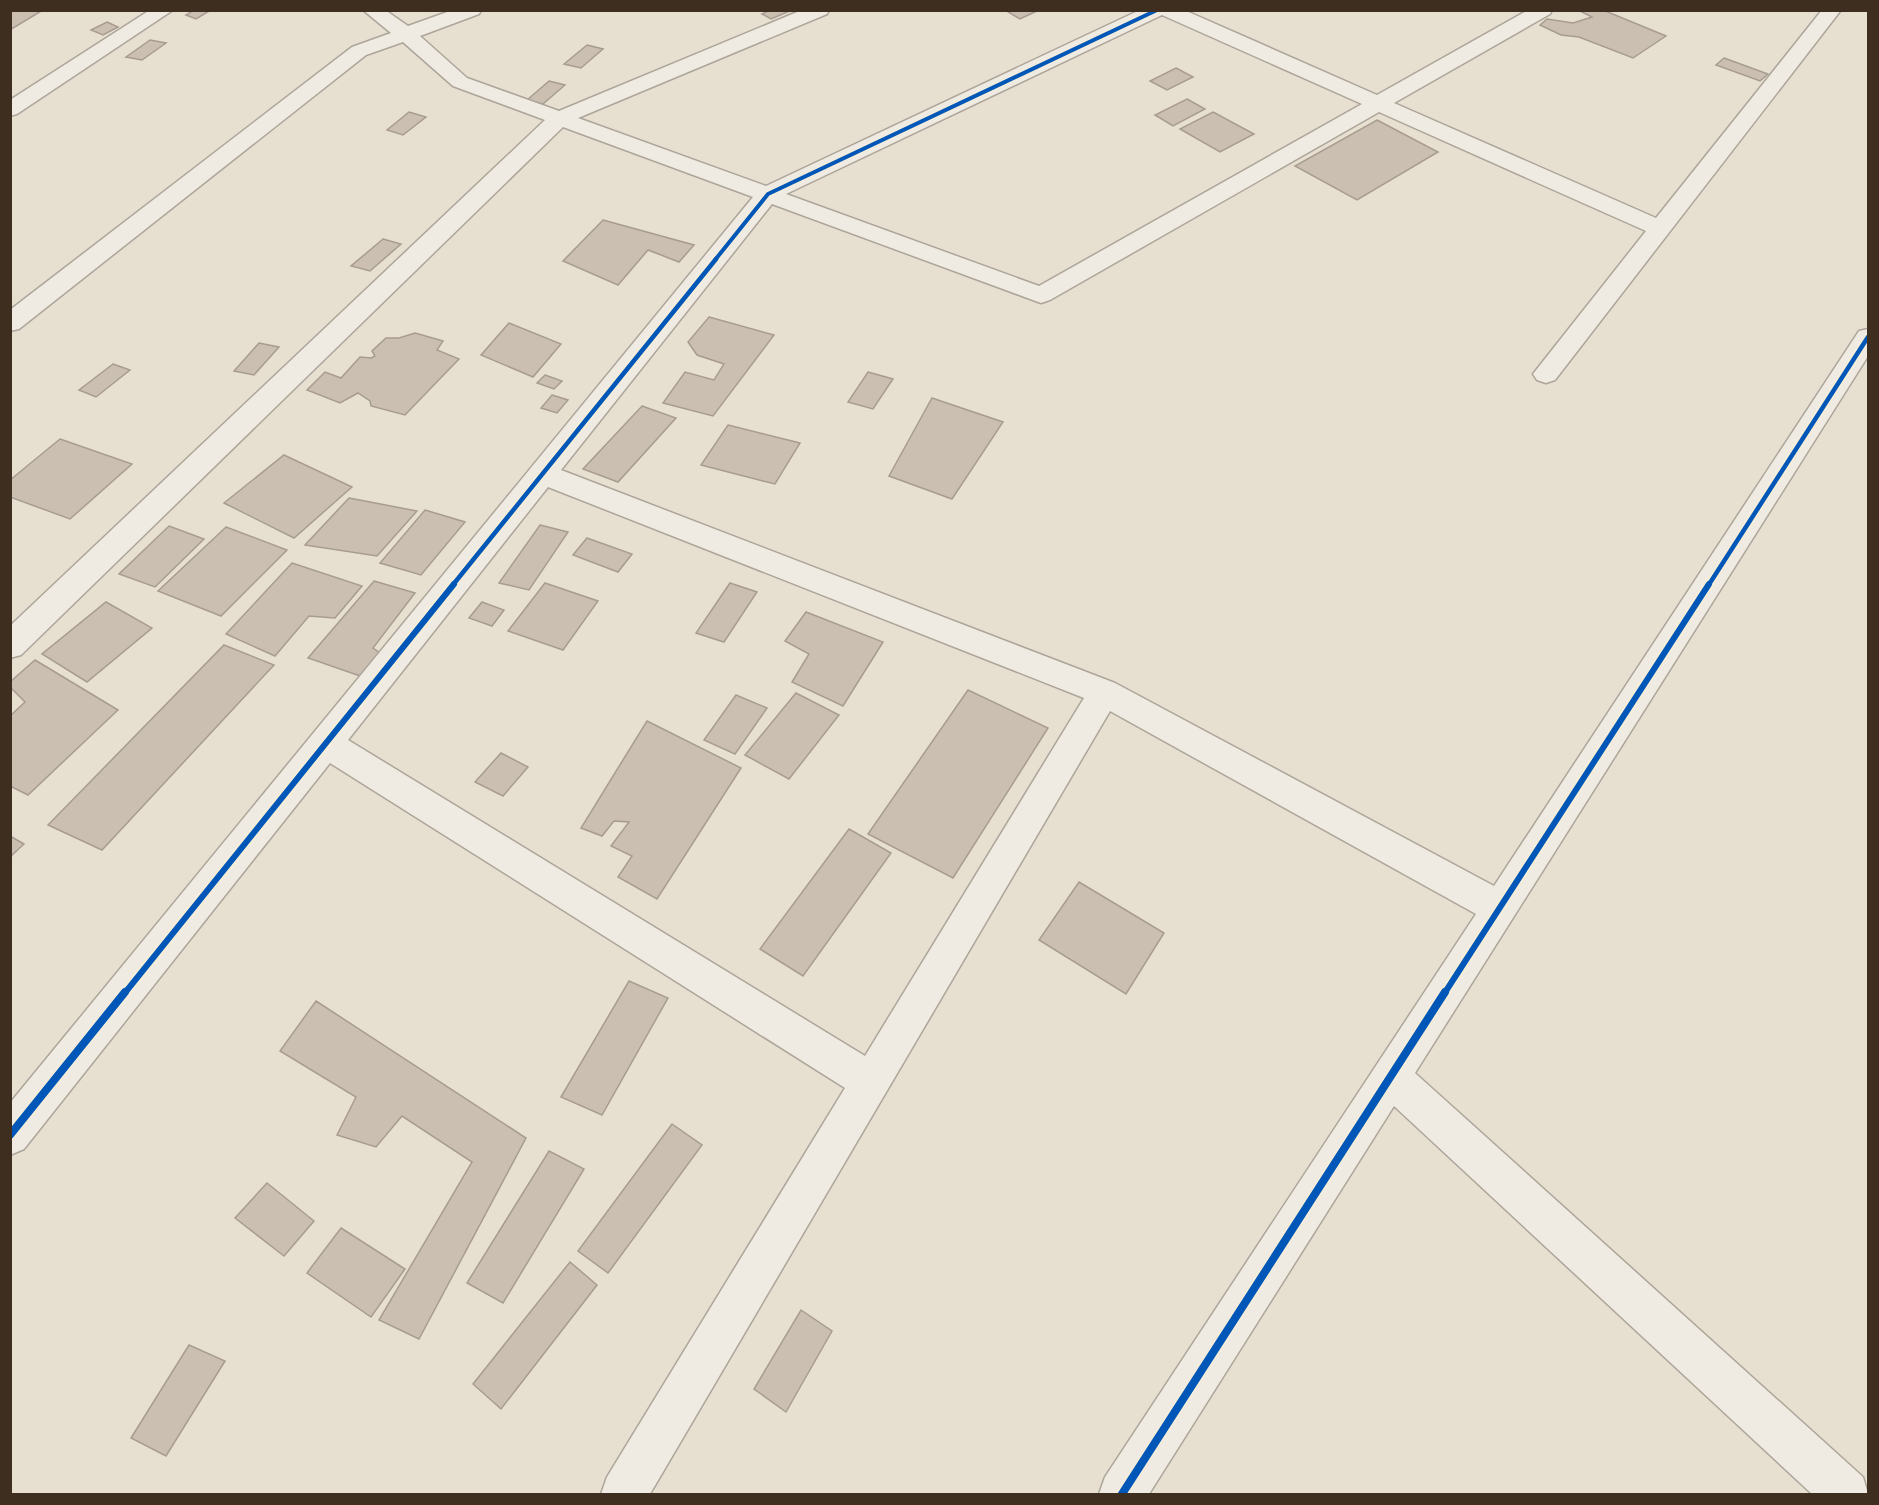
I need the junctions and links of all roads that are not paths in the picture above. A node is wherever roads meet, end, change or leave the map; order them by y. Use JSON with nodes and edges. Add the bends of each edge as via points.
{"nodes":[{"id":1,"x":164,"y":10,"type":"edge"},
{"id":2,"x":372,"y":10,"type":"edge"},
{"id":3,"x":472,"y":10,"type":"edge"},
{"id":4,"x":820,"y":10,"type":"edge"},
{"id":5,"x":1157,"y":10,"type":"edge"},
{"id":6,"x":1167,"y":10,"type":"edge"},
{"id":7,"x":1543,"y":10,"type":"edge"},
{"id":8,"x":1832,"y":10,"type":"edge"},
{"id":9,"x":406,"y":34,"type":"junction"},
{"id":10,"x":1378,"y":104,"type":"junction"},
{"id":11,"x":10,"y":110,"type":"edge"},
{"id":12,"x":560,"y":118,"type":"junction"},
{"id":13,"x":768,"y":195,"type":"junction"},
{"id":14,"x":1660,"y":229,"type":"junction"},
{"id":15,"x":10,"y":323,"type":"edge"},
{"id":16,"x":1869,"y":337,"type":"edge"},
{"id":17,"x":1546,"y":374,"type":"dead end"},
{"id":18,"x":543,"y":474,"type":"junction"},
{"id":19,"x":10,"y":646,"type":"edge"},
{"id":20,"x":1104,"y":692,"type":"junction"},
{"id":21,"x":326,"y":743,"type":"junction"},
{"id":22,"x":1500,"y":908,"type":"junction"},
{"id":23,"x":1391,"y":1077,"type":"junction"},
{"id":24,"x":871,"y":1082,"type":"junction"},
{"id":25,"x":10,"y":1135,"type":"edge"},
{"id":26,"x":624,"y":1494,"type":"edge"},
{"id":27,"x":1122,"y":1494,"type":"edge"},
{"id":28,"x":1846,"y":1494,"type":"edge"}],
"edges":[{"from":1,"to":11,"type":"street"},
{"from":2,"to":9,"type":"street"},
{"from":3,"to":9,"type":"street"},
{"from":4,"to":12,"type":"street"},
{"from":5,"to":13,"type":"street"},
{"from":6,"to":10,"type":"street"},
{"from":7,"to":10,"type":"street"},
{"from":8,"to":14,"type":"street"},
{"from":9,"to":12,"type":"street","via":[[460,82]]},
{"from":9,"to":15,"type":"street","via":[[359,51]]},
{"from":10,"to":13,"type":"street","via":[[1041,294]]},
{"from":10,"to":14,"type":"street"},
{"from":12,"to":13,"type":"street"},
{"from":12,"to":19,"type":"street"},
{"from":13,"to":18,"type":"street"},
{"from":14,"to":17,"type":"street"},
{"from":16,"to":22,"type":"street"},
{"from":18,"to":20,"type":"street"},
{"from":18,"to":21,"type":"street"},
{"from":20,"to":22,"type":"street"},
{"from":20,"to":24,"type":"street"},
{"from":21,"to":24,"type":"street"},
{"from":21,"to":25,"type":"street"},
{"from":22,"to":23,"type":"street"},
{"from":23,"to":27,"type":"street"},
{"from":23,"to":28,"type":"street"},
{"from":24,"to":26,"type":"street"}]}
